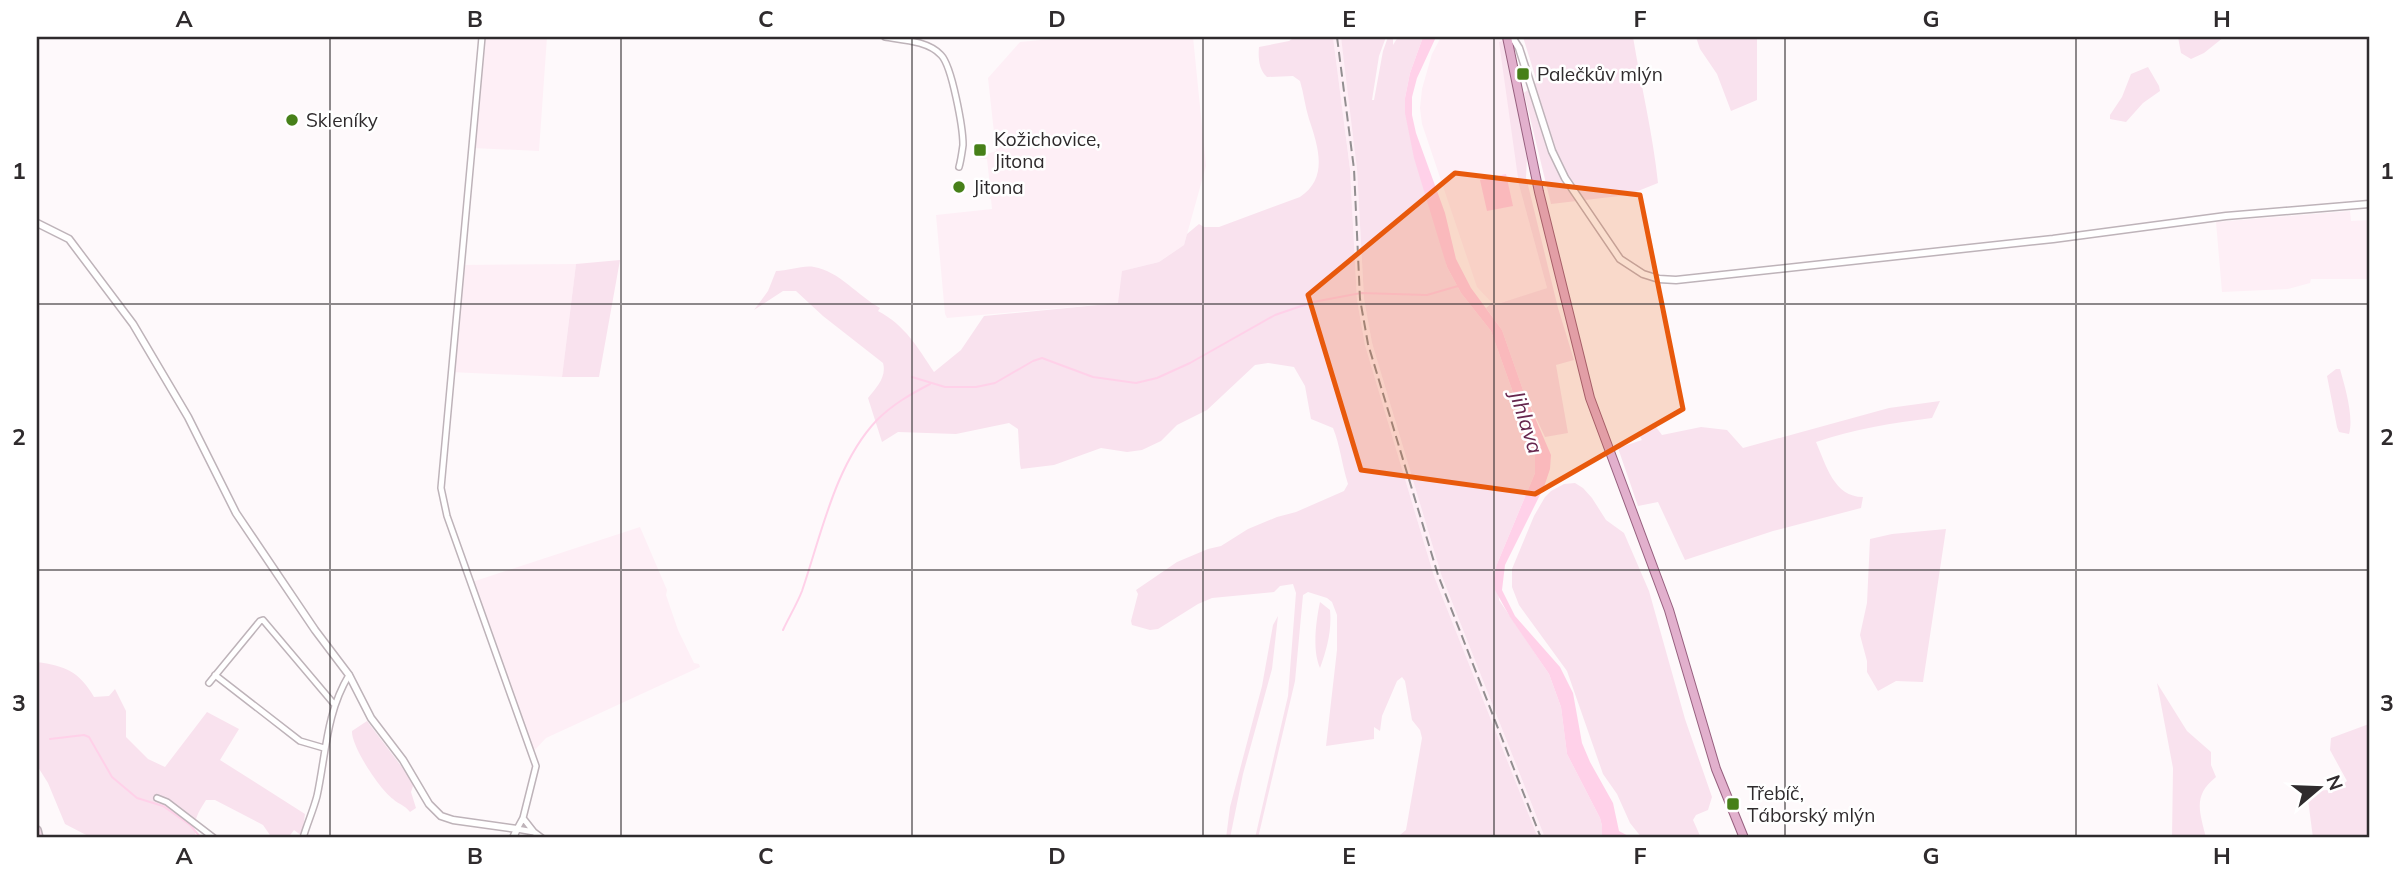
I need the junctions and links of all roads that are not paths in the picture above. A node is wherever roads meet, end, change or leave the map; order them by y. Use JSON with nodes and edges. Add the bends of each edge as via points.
{"nodes":[{"id":1,"x":482,"y":37,"type":"edge"},
{"id":2,"x":885,"y":37,"type":"edge"},
{"id":3,"x":1510,"y":37,"type":"edge"},
{"id":4,"x":959,"y":167,"type":"dead end"},
{"id":5,"x":2369,"y":204,"type":"edge"},
{"id":6,"x":37,"y":223,"type":"edge"},
{"id":7,"x":349,"y":675,"type":"junction"},
{"id":8,"x":215,"y":676,"type":"junction"},
{"id":9,"x":209,"y":682,"type":"dead end"},
{"id":10,"x":334,"y":704,"type":"junction"},
{"id":11,"x":324,"y":748,"type":"junction"},
{"id":12,"x":157,"y":798,"type":"dead end"},
{"id":13,"x":523,"y":818,"type":"junction"},
{"id":14,"x":517,"y":829,"type":"junction"},
{"id":15,"x":37,"y":830,"type":"edge"},
{"id":16,"x":534,"y":832,"type":"junction"},
{"id":17,"x":39,"y":838,"type":"edge"},
{"id":18,"x":214,"y":838,"type":"edge"},
{"id":19,"x":303,"y":838,"type":"edge"},
{"id":20,"x":513,"y":838,"type":"edge"},
{"id":21,"x":542,"y":838,"type":"edge"},
{"id":22,"x":1744,"y":838,"type":"edge"}],
"edges":[{"from":1,"to":13,"type":"street","via":[[441,488],[536,766]]},
{"from":2,"to":4,"type":"street","via":[[922,44],[946,61],[963,144]]},
{"from":3,"to":5,"type":"street","via":[[1519,48],[1565,178],[1619,258],[1656,279],[1732,275],[2226,216]]},
{"from":3,"to":22,"type":"main road","via":[[1538,192],[1590,398],[1669,610],[1716,769]]},
{"from":6,"to":7,"type":"street","via":[[69,239],[133,324],[188,417],[236,513]]},
{"from":7,"to":10,"type":"street"},
{"from":7,"to":14,"type":"street","via":[[371,718],[441,816]]},
{"from":8,"to":9,"type":"street"},
{"from":8,"to":10,"type":"street","via":[[263,620]]},
{"from":8,"to":11,"type":"street","via":[[300,741]]},
{"from":10,"to":11,"type":"street"},
{"from":11,"to":19,"type":"street","via":[[316,798]]},
{"from":12,"to":18,"type":"street"},
{"from":13,"to":14,"type":"street"},
{"from":13,"to":16,"type":"street"},
{"from":14,"to":16,"type":"street"},
{"from":14,"to":20,"type":"street"},
{"from":15,"to":17,"type":"main road"},
{"from":16,"to":21,"type":"street"}]}
